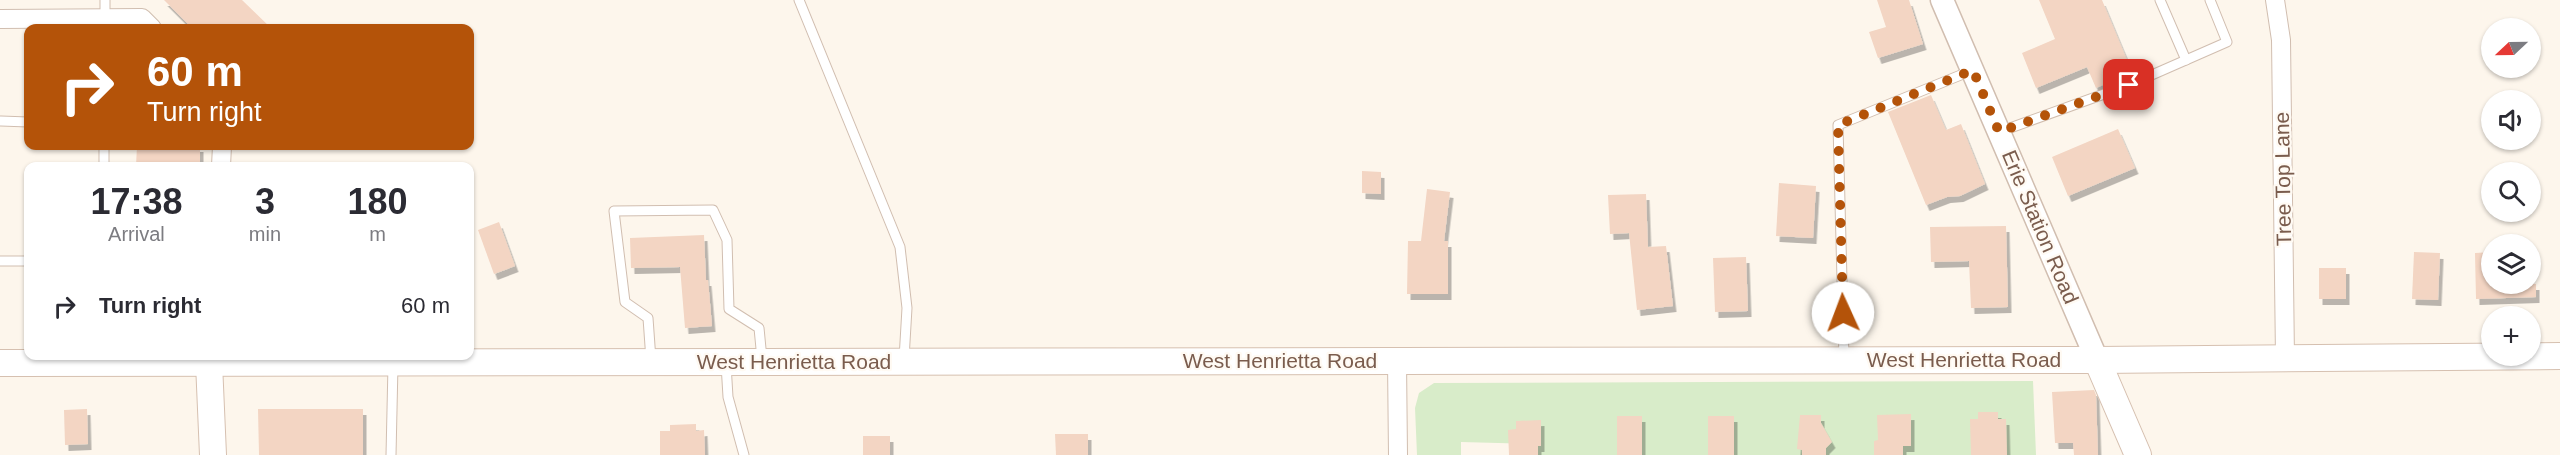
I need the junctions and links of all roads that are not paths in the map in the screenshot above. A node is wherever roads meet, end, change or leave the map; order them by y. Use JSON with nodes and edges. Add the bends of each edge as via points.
{"nodes":[{"id":1,"x":105,"y":0,"type":"edge"},
{"id":2,"x":799,"y":0,"type":"edge"},
{"id":3,"x":1942,"y":0,"type":"edge"},
{"id":4,"x":2160,"y":0,"type":"edge"},
{"id":5,"x":2210,"y":0,"type":"edge"},
{"id":6,"x":2275,"y":0,"type":"edge"},
{"id":7,"x":105,"y":18,"type":"junction"},
{"id":8,"x":0,"y":19,"type":"edge"},
{"id":9,"x":148,"y":24,"type":"edge"},
{"id":10,"x":2186,"y":60,"type":"junction"},
{"id":11,"x":1973,"y":70,"type":"junction"},
{"id":12,"x":1,"y":122,"type":"edge"},
{"id":13,"x":24,"y":122,"type":"edge"},
{"id":14,"x":1999,"y":132,"type":"junction"},
{"id":15,"x":0,"y":261,"type":"edge"},
{"id":16,"x":24,"y":261,"type":"edge"},
{"id":17,"x":2560,"y":356,"type":"edge"},
{"id":18,"x":2285,"y":358,"type":"junction"},
{"id":19,"x":157,"y":360,"type":"edge"},
{"id":20,"x":209,"y":360,"type":"edge"},
{"id":21,"x":270,"y":360,"type":"edge"},
{"id":22,"x":1844,"y":360,"type":"junction"},
{"id":23,"x":2097,"y":360,"type":"junction"},
{"id":24,"x":1397,"y":361,"type":"junction"},
{"id":25,"x":393,"y":362,"type":"junction"},
{"id":26,"x":651,"y":362,"type":"junction"},
{"id":27,"x":726,"y":362,"type":"junction"},
{"id":28,"x":762,"y":362,"type":"junction"},
{"id":29,"x":904,"y":362,"type":"junction"},
{"id":30,"x":0,"y":363,"type":"edge"},
{"id":31,"x":213,"y":455,"type":"edge"},
{"id":32,"x":392,"y":455,"type":"edge"},
{"id":33,"x":744,"y":455,"type":"edge"},
{"id":34,"x":1398,"y":455,"type":"edge"},
{"id":35,"x":2138,"y":455,"type":"edge"}],
"edges":[{"from":1,"to":7,"type":"lane"},
{"from":2,"to":29,"type":"lane","via":[[900,247],[908,308]]},
{"from":3,"to":11,"type":"street","name":"Erie Station Road"},
{"from":4,"to":10,"type":"lane"},
{"from":5,"to":10,"type":"lane","via":[[2228,42]]},
{"from":6,"to":18,"type":"street","name":"Tree Top Lane","via":[[2281,40]]},
{"from":7,"to":8,"type":"street"},
{"from":7,"to":9,"type":"street","via":[[142,18]]},
{"from":10,"to":14,"type":"lane"},
{"from":11,"to":14,"type":"street","name":"Erie Station Road"},
{"from":11,"to":22,"type":"lane","via":[[1838,125]]},
{"from":12,"to":13,"type":"lane"},
{"from":14,"to":23,"type":"street","name":"Erie Station Road"},
{"from":15,"to":16,"type":"lane"},
{"from":17,"to":18,"type":"main road","name":"West Henrietta Road"},
{"from":18,"to":23,"type":"main road","name":"West Henrietta Road"},
{"from":19,"to":30,"type":"main road","name":"West Henrietta Road"},
{"from":20,"to":31,"type":"main road"},
{"from":21,"to":25,"type":"main road","name":"West Henrietta Road"},
{"from":22,"to":23,"type":"main road","name":"West Henrietta Road"},
{"from":22,"to":24,"type":"main road","name":"West Henrietta Road"},
{"from":23,"to":35,"type":"main road","name":"Erie Station Road"},
{"from":24,"to":29,"type":"main road","name":"West Henrietta Road"},
{"from":24,"to":34,"type":"street"},
{"from":25,"to":26,"type":"main road","name":"West Henrietta Road"},
{"from":25,"to":32,"type":"lane"},
{"from":26,"to":27,"type":"main road","name":"West Henrietta Road"},
{"from":26,"to":28,"type":"lane","via":[[648,318],[626,302],[614,212],[713,210],[727,240],[729,309],[759,328]]},
{"from":27,"to":28,"type":"main road","name":"West Henrietta Road"},
{"from":27,"to":33,"type":"lane","via":[[728,397]]},
{"from":28,"to":29,"type":"main road","name":"West Henrietta Road"}]}
